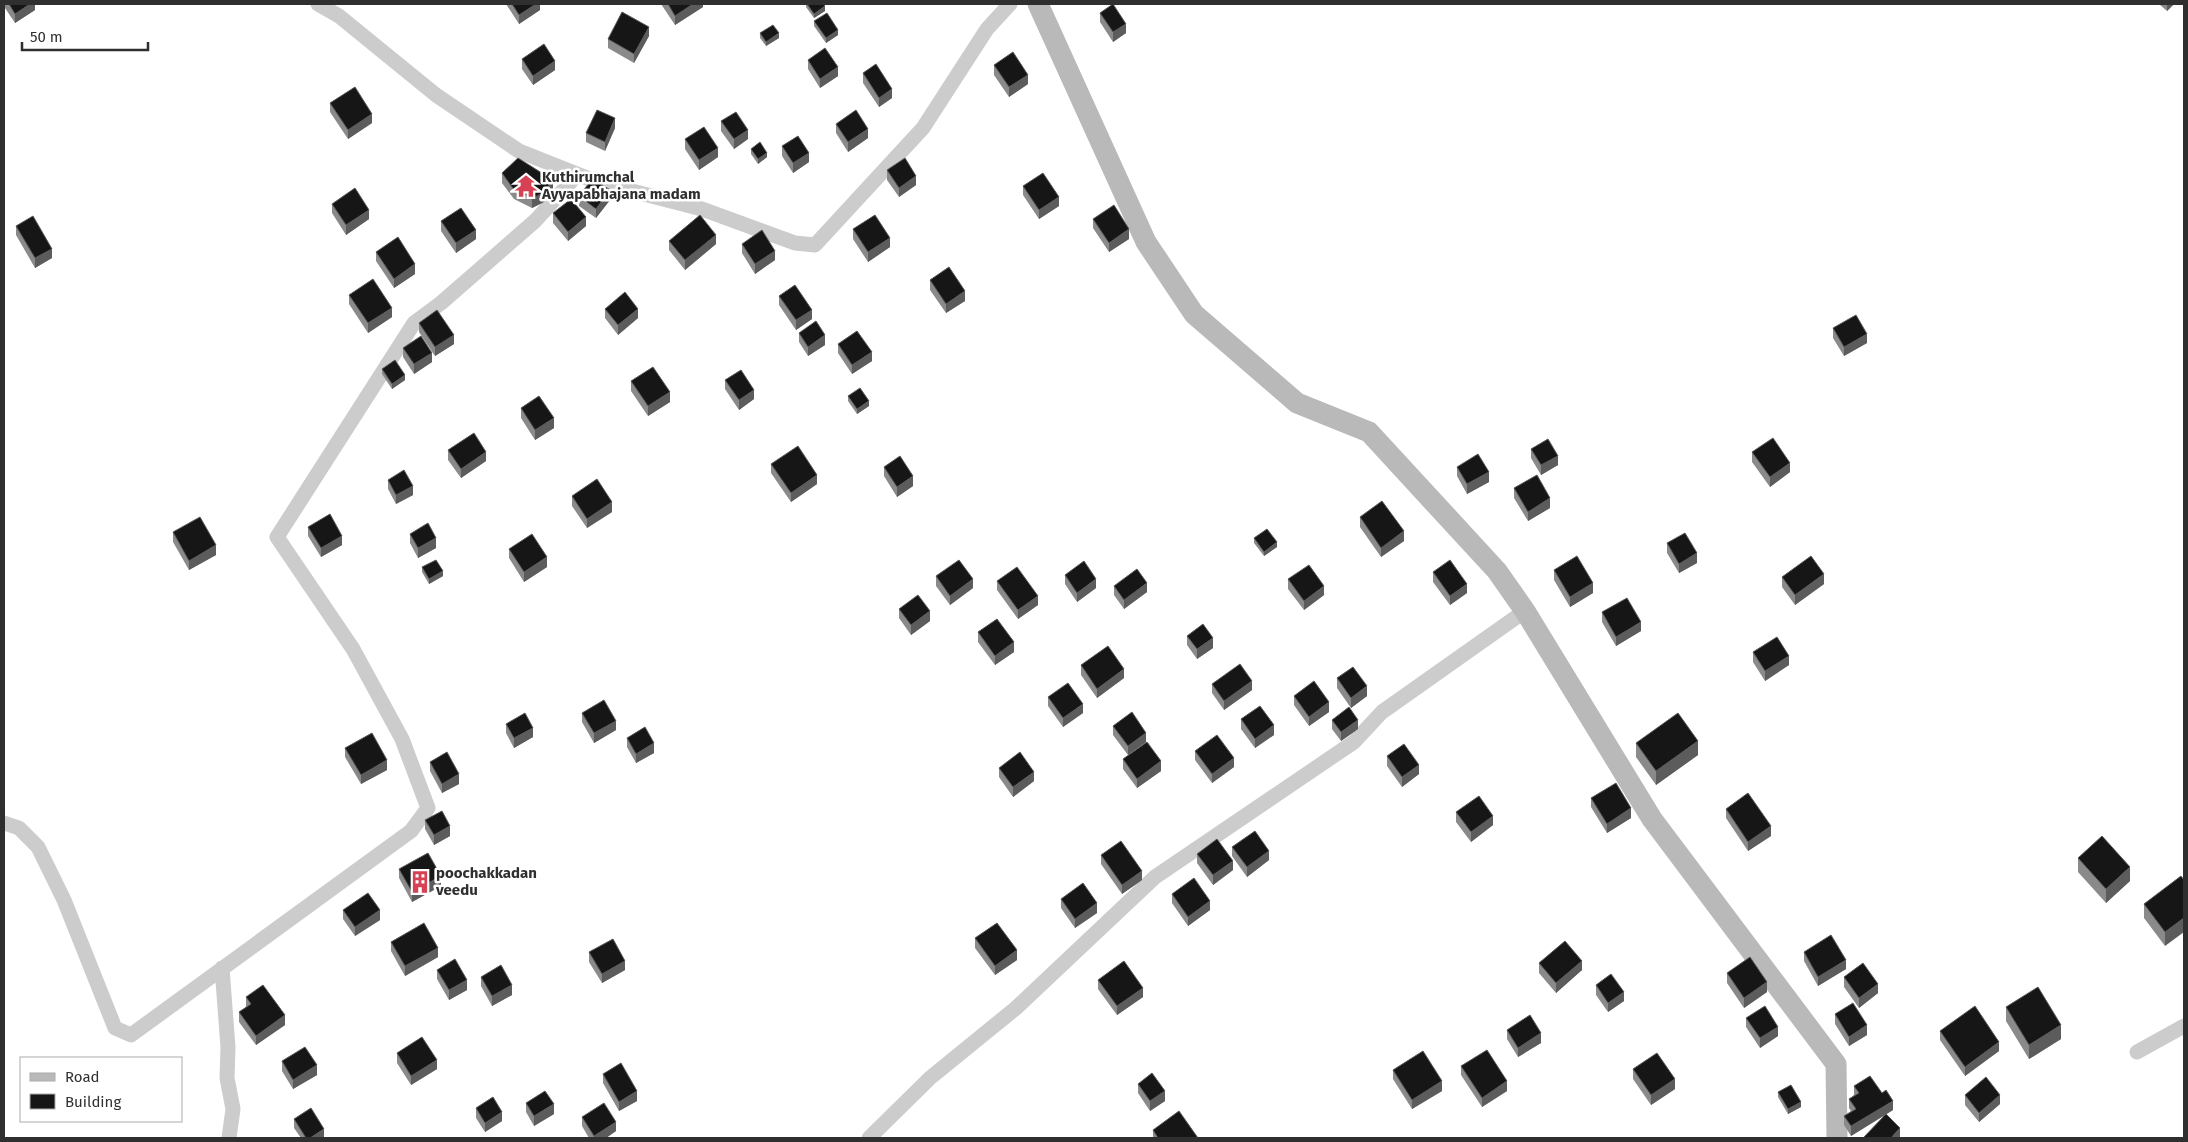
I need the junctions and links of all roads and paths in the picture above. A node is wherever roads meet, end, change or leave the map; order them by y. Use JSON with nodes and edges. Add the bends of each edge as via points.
{"nodes":[{"id":1,"x":318,"y":4,"type":"edge"},
{"id":2,"x":1010,"y":4,"type":"edge"},
{"id":3,"x":1038,"y":4,"type":"edge"},
{"id":4,"x":577,"y":175,"type":"junction"},
{"id":5,"x":1525,"y":611,"type":"junction"},
{"id":6,"x":4,"y":823,"type":"edge"},
{"id":7,"x":222,"y":968,"type":"junction"},
{"id":8,"x":2184,"y":1026,"type":"edge"},
{"id":9,"x":2137,"y":1052,"type":"dead end"},
{"id":10,"x":229,"y":1138,"type":"edge"},
{"id":11,"x":869,"y":1138,"type":"edge"},
{"id":12,"x":1837,"y":1138,"type":"edge"}],
"edges":[{"from":1,"to":4,"type":"street","via":[[339,16],[436,95],[519,151]]},
{"from":2,"to":4,"type":"street","via":[[987,29],[923,128],[815,246],[795,243],[702,209]]},
{"from":3,"to":5,"type":"street","via":[[1146,242],[1194,314],[1297,403],[1369,432],[1498,571]]},
{"from":4,"to":7,"type":"street","via":[[535,221],[414,323],[277,537],[353,649],[402,739],[428,808],[411,831]]},
{"from":5,"to":11,"type":"street","via":[[1382,712],[1354,742],[1155,877],[1016,1008],[930,1078]]},
{"from":5,"to":12,"type":"street","via":[[1652,819],[1836,1064]]},
{"from":6,"to":7,"type":"street","via":[[18,828],[38,847],[64,900],[115,1028],[131,1035]]},
{"from":7,"to":10,"type":"street","via":[[228,1027],[227,1078],[234,1109]]},
{"from":8,"to":9,"type":"street"}]}
